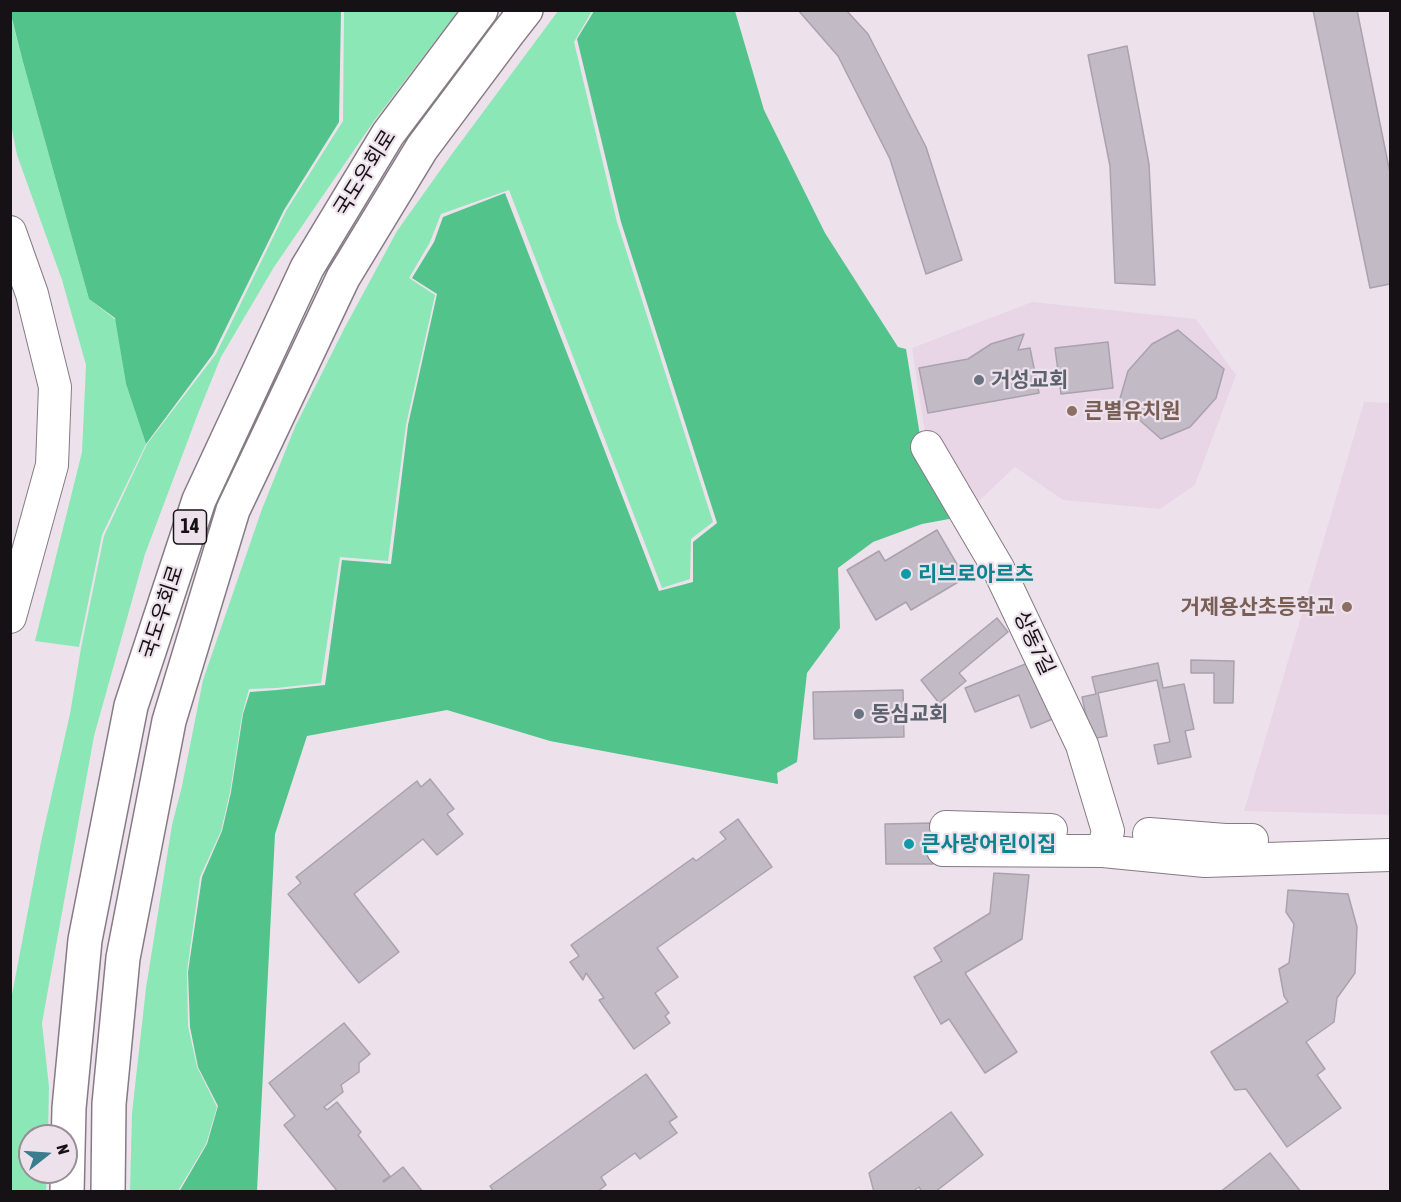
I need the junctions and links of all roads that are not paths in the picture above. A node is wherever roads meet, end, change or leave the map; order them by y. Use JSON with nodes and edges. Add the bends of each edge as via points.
{"nodes":[{"id":1,"x":481,"y":10,"type":"edge"},
{"id":2,"x":526,"y":10,"type":"edge"},
{"id":3,"x":10,"y":232,"type":"edge"},
{"id":4,"x":927,"y":447,"type":"dead end"},
{"id":5,"x":10,"y":616,"type":"edge"},
{"id":6,"x":1390,"y":836,"type":"edge"},
{"id":7,"x":945,"y":838,"type":"dead end"},
{"id":8,"x":1105,"y":841,"type":"junction"},
{"id":9,"x":1390,"y":855,"type":"edge"},
{"id":10,"x":68,"y":1191,"type":"edge"},
{"id":11,"x":108,"y":1191,"type":"edge"}],
"edges":[{"from":1,"to":10,"type":"highway","name":"국도우회로","number":"14","via":[[388,134],[307,268],[199,500],[131,706],[85,940],[69,1108]]},
{"from":2,"to":11,"type":"highway","name":"국도우회로","number":"14","via":[[422,148],[343,278],[232,510],[169,721],[123,958],[109,1104]]},
{"from":3,"to":5,"type":"street","via":[[32,294],[56,387],[52,465]]},
{"from":4,"to":8,"type":"street","name":"상동7길","via":[[998,568],[1082,745]]},
{"from":6,"to":8,"type":"street"},
{"from":7,"to":8,"type":"street"},
{"from":8,"to":9,"type":"street","via":[[1205,861]]}]}
